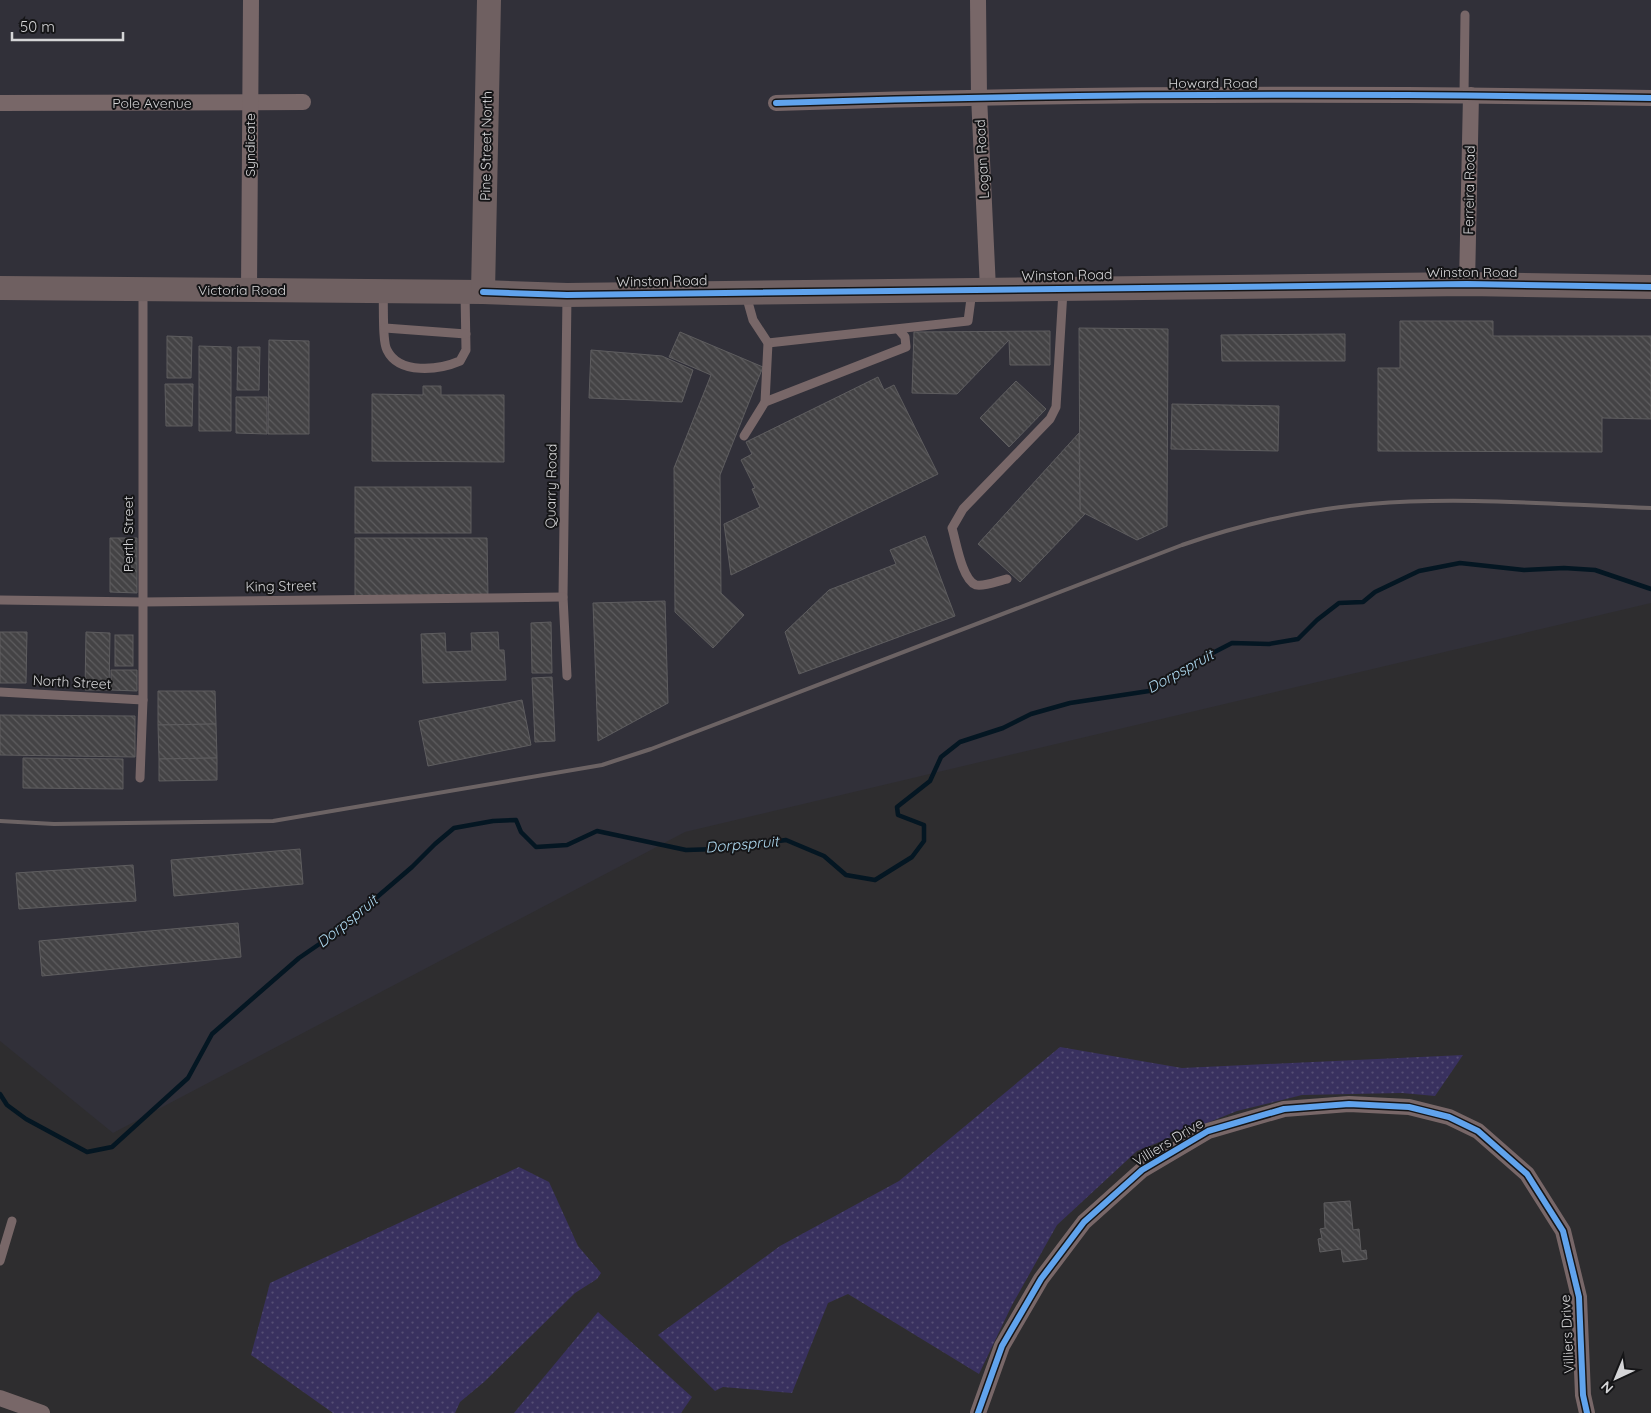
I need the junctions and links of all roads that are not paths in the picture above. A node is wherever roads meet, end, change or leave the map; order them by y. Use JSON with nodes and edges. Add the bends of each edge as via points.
{"nodes":[{"id":1,"x":251,"y":0,"type":"edge"},
{"id":2,"x":489,"y":0,"type":"edge"},
{"id":3,"x":978,"y":0,"type":"edge"},
{"id":4,"x":1464,"y":15,"type":"dead end"},
{"id":5,"x":1468,"y":95,"type":"junction"},
{"id":6,"x":979,"y":96,"type":"junction"},
{"id":7,"x":1651,"y":98,"type":"edge"},
{"id":8,"x":303,"y":102,"type":"dead end"},
{"id":9,"x":0,"y":103,"type":"edge"},
{"id":10,"x":250,"y":103,"type":"junction"},
{"id":11,"x":776,"y":103,"type":"dead end"},
{"id":12,"x":1467,"y":284,"type":"junction"},
{"id":13,"x":1651,"y":287,"type":"edge"},
{"id":14,"x":0,"y":288,"type":"edge"},
{"id":15,"x":1063,"y":288,"type":"junction"},
{"id":16,"x":980,"y":289,"type":"junction"},
{"id":17,"x":143,"y":290,"type":"junction"},
{"id":18,"x":249,"y":290,"type":"junction"},
{"id":19,"x":383,"y":291,"type":"junction"},
{"id":20,"x":474,"y":292,"type":"junction"},
{"id":21,"x":746,"y":292,"type":"junction"},
{"id":22,"x":567,"y":295,"type":"junction"},
{"id":23,"x":385,"y":328,"type":"junction"},
{"id":24,"x":900,"y":330,"type":"junction"},
{"id":25,"x":466,"y":334,"type":"junction"},
{"id":26,"x":768,"y":343,"type":"junction"},
{"id":27,"x":765,"y":402,"type":"junction"},
{"id":28,"x":744,"y":436,"type":"dead end"},
{"id":29,"x":1006,"y":579,"type":"dead end"},
{"id":30,"x":563,"y":597,"type":"junction"},
{"id":31,"x":0,"y":600,"type":"edge"},
{"id":32,"x":142,"y":602,"type":"junction"},
{"id":33,"x":567,"y":676,"type":"dead end"},
{"id":34,"x":0,"y":692,"type":"edge"},
{"id":35,"x":143,"y":700,"type":"junction"},
{"id":36,"x":140,"y":778,"type":"dead end"},
{"id":37,"x":12,"y":1221,"type":"dead end"},
{"id":38,"x":0,"y":1261,"type":"edge"},
{"id":39,"x":0,"y":1398,"type":"edge"},
{"id":40,"x":42,"y":1413,"type":"edge"},
{"id":41,"x":978,"y":1413,"type":"edge"},
{"id":42,"x":1587,"y":1413,"type":"edge"}],
"edges":[{"from":1,"to":10,"type":"street","name":"Syndicate"},
{"from":2,"to":20,"type":"street","name":"Pine Street North"},
{"from":3,"to":6,"type":"street","name":"Logan Road"},
{"from":4,"to":5,"type":"lane"},
{"from":5,"to":6,"type":"street","name":"Howard Road"},
{"from":5,"to":7,"type":"street","name":"Howard Road"},
{"from":5,"to":12,"type":"street","name":"Ferreira Road"},
{"from":6,"to":11,"type":"street","name":"Howard Road"},
{"from":6,"to":16,"type":"street","name":"Logan Road"},
{"from":8,"to":10,"type":"street","name":"Pole Avenue"},
{"from":9,"to":10,"type":"street","name":"Pole Avenue"},
{"from":10,"to":18,"type":"street","name":"Syndicate"},
{"from":12,"to":13,"type":"street","name":"Winston Road"},
{"from":12,"to":15,"type":"street","name":"Winston Road"},
{"from":14,"to":17,"type":"street","name":"Victoria Road"},
{"from":15,"to":16,"type":"street","name":"Winston Road"},
{"from":15,"to":29,"type":"lane","via":[[1056,407],[1050,418],[962,509],[952,528],[965,576],[972,583],[978,586]]},
{"from":16,"to":21,"type":"street","name":"Winston Road"},
{"from":16,"to":24,"type":"lane","via":[[968,321]]},
{"from":17,"to":18,"type":"street","name":"Victoria Road"},
{"from":17,"to":32,"type":"lane","name":"Perth Street"},
{"from":18,"to":19,"type":"street","name":"Victoria Road"},
{"from":19,"to":20,"type":"street","name":"Victoria Road"},
{"from":19,"to":23,"type":"lane"},
{"from":20,"to":22,"type":"street","name":"Winston Road"},
{"from":20,"to":25,"type":"lane"},
{"from":21,"to":22,"type":"street","name":"Winston Road"},
{"from":21,"to":26,"type":"lane","via":[[753,320]]},
{"from":22,"to":30,"type":"lane","name":"Quarry Road"},
{"from":23,"to":25,"type":"lane"},
{"from":23,"to":25,"type":"lane","via":[[386,349],[393,360],[407,367],[434,368],[460,361],[466,350]]},
{"from":24,"to":26,"type":"lane"},
{"from":24,"to":27,"type":"lane","via":[[906,347]]},
{"from":26,"to":27,"type":"lane"},
{"from":27,"to":28,"type":"lane"},
{"from":30,"to":32,"type":"lane","name":"King Street"},
{"from":30,"to":33,"type":"lane","name":"Quarry Road"},
{"from":31,"to":32,"type":"lane","name":"King Street"},
{"from":32,"to":35,"type":"lane","name":"Perth Street"},
{"from":34,"to":35,"type":"lane","name":"North Street"},
{"from":35,"to":36,"type":"lane","name":"Perth Street"},
{"from":37,"to":38,"type":"lane"},
{"from":39,"to":40,"type":"street"},
{"from":41,"to":42,"type":"street","name":"Villiers Drive","via":[[1002,1346],[1041,1278],[1084,1222],[1142,1170],[1208,1131],[1284,1109],[1349,1104],[1409,1107],[1449,1116],[1478,1131],[1527,1174],[1564,1231],[1580,1297],[1583,1395]]}]}
